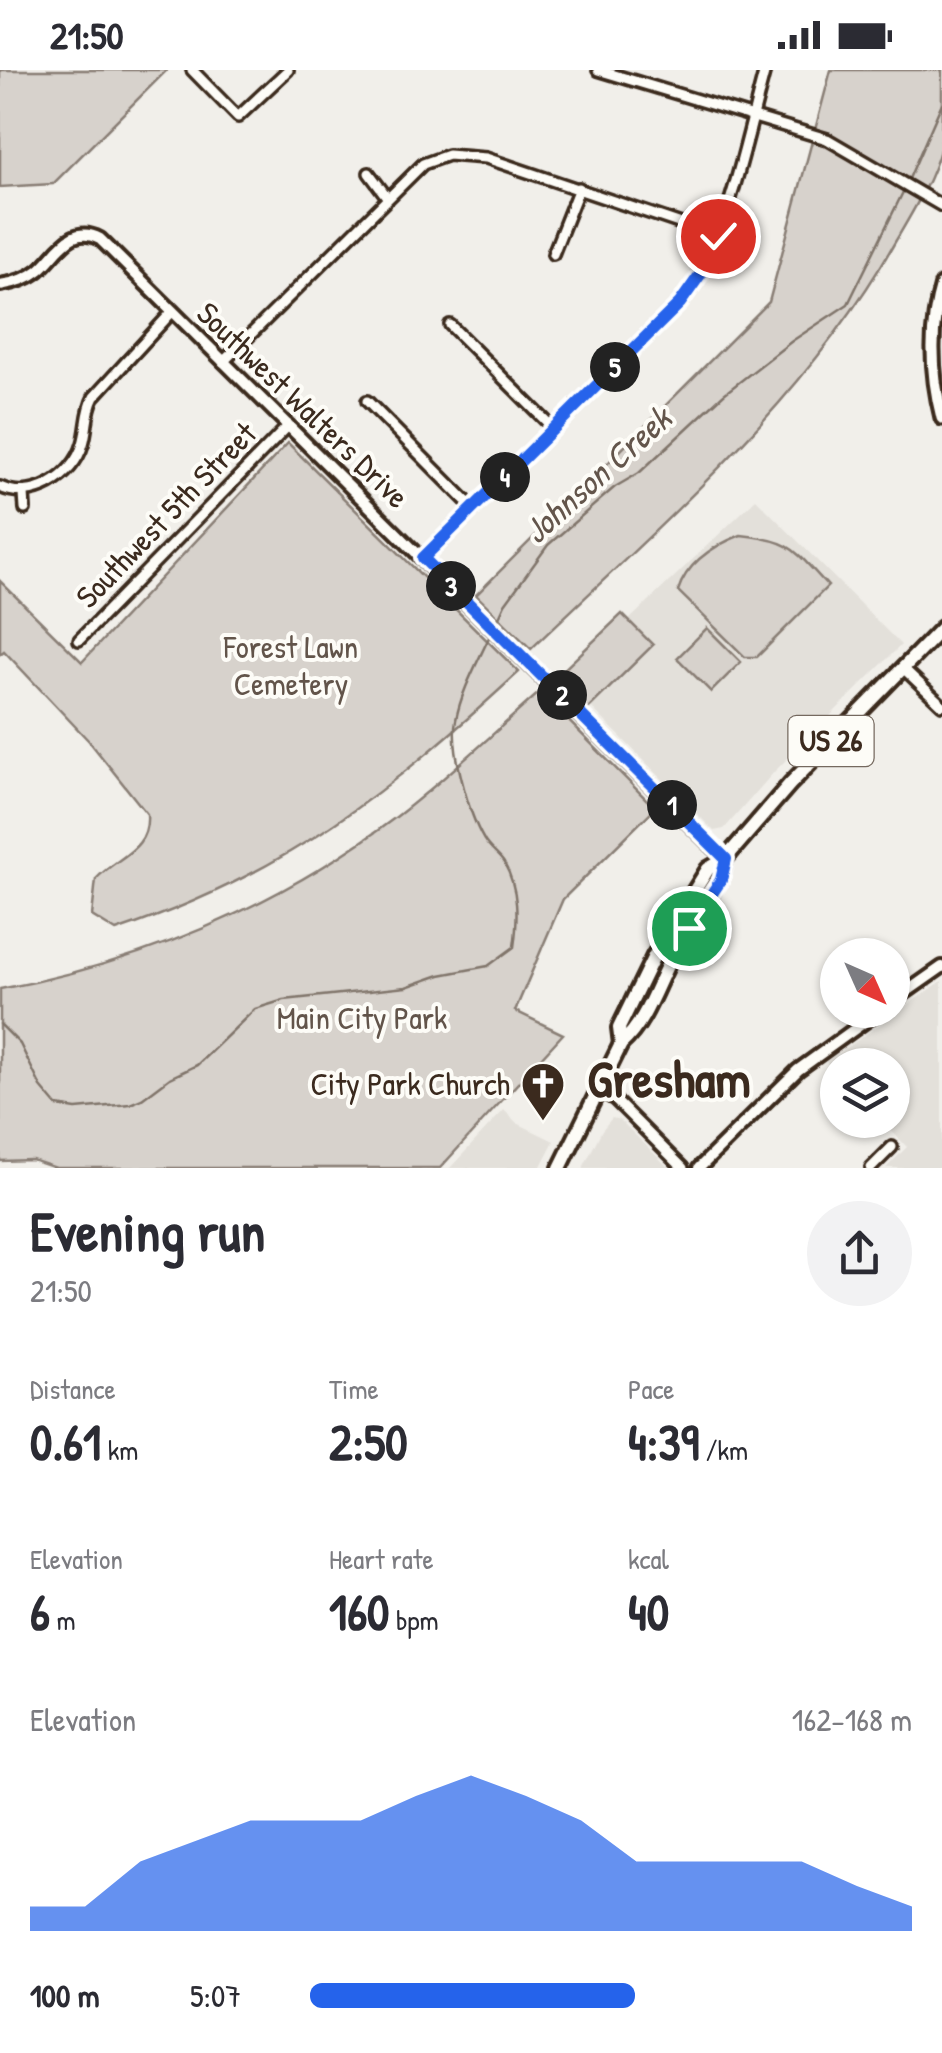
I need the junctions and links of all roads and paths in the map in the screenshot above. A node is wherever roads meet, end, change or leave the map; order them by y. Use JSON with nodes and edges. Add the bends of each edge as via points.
{"nodes":[{"id":1,"x":192,"y":70,"type":"edge"},
{"id":2,"x":288,"y":70,"type":"edge"},
{"id":3,"x":598,"y":70,"type":"edge"},
{"id":4,"x":639,"y":70,"type":"edge"},
{"id":5,"x":766,"y":70,"type":"edge"},
{"id":6,"x":636,"y":81,"type":"junction"},
{"id":7,"x":752,"y":118,"type":"junction"},
{"id":8,"x":369,"y":173,"type":"dead end"},
{"id":9,"x":578,"y":188,"type":"junction"},
{"id":10,"x":387,"y":197,"type":"junction"},
{"id":11,"x":939,"y":204,"type":"edge"},
{"id":12,"x":718,"y":236,"type":"junction"},
{"id":13,"x":553,"y":254,"type":"dead end"},
{"id":14,"x":942,"y":284,"type":"edge"},
{"id":15,"x":0,"y":285,"type":"edge"},
{"id":16,"x":172,"y":312,"type":"junction"},
{"id":17,"x":450,"y":326,"type":"dead end"},
{"id":18,"x":223,"y":362,"type":"junction"},
{"id":19,"x":366,"y":401,"type":"dead end"},
{"id":20,"x":942,"y":418,"type":"edge"},
{"id":21,"x":289,"y":425,"type":"junction"},
{"id":22,"x":553,"y":428,"type":"junction"},
{"id":23,"x":0,"y":486,"type":"edge"},
{"id":24,"x":24,"y":494,"type":"junction"},
{"id":25,"x":25,"y":509,"type":"dead end"},
{"id":26,"x":474,"y":509,"type":"junction"},
{"id":27,"x":423,"y":558,"type":"junction"},
{"id":28,"x":942,"y":628,"type":"edge"},
{"id":29,"x":78,"y":640,"type":"dead end"},
{"id":30,"x":903,"y":668,"type":"junction"},
{"id":31,"x":942,"y":705,"type":"edge"},
{"id":32,"x":726,"y":859,"type":"junction"},
{"id":33,"x":942,"y":967,"type":"edge"},
{"id":34,"x":910,"y":989,"type":"edge"},
{"id":35,"x":856,"y":1028,"type":"edge"},
{"id":36,"x":599,"y":1090,"type":"junction"},
{"id":37,"x":892,"y":1147,"type":"dead end"},
{"id":38,"x":560,"y":1168,"type":"edge"},
{"id":39,"x":683,"y":1168,"type":"edge"},
{"id":40,"x":699,"y":1168,"type":"edge"},
{"id":41,"x":871,"y":1168,"type":"edge"}],
"edges":[{"from":1,"to":2,"type":"street","via":[[238,117]]},
{"from":3,"to":6,"type":"street"},
{"from":4,"to":6,"type":"street"},
{"from":5,"to":7,"type":"street"},
{"from":6,"to":7,"type":"street"},
{"from":7,"to":11,"type":"street","via":[[827,139]]},
{"from":7,"to":12,"type":"street"},
{"from":8,"to":10,"type":"street"},
{"from":9,"to":10,"type":"street","via":[[461,154],[423,164]]},
{"from":9,"to":12,"type":"street"},
{"from":9,"to":13,"type":"street"},
{"from":10,"to":18,"type":"street"},
{"from":12,"to":22,"type":"street","via":[[680,303]]},
{"from":14,"to":20,"type":"main road","via":[[933,361]]},
{"from":15,"to":16,"type":"street","name":"Southwest Walters Drive","via":[[32,275],[66,241],[87,234],[100,239]]},
{"from":16,"to":18,"type":"street","name":"Southwest Walters Drive"},
{"from":16,"to":24,"type":"street","via":[[94,396],[83,444],[70,466],[52,483]]},
{"from":17,"to":22,"type":"street"},
{"from":18,"to":21,"type":"street","name":"Southwest Walters Drive"},
{"from":19,"to":26,"type":"street"},
{"from":21,"to":27,"type":"street","name":"Southwest Walters Drive"},
{"from":21,"to":29,"type":"street","name":"Southwest 5th Street"},
{"from":22,"to":26,"type":"street"},
{"from":23,"to":24,"type":"street"},
{"from":24,"to":25,"type":"street"},
{"from":26,"to":27,"type":"street"},
{"from":27,"to":32,"type":"street","name":"Southwest Walters Drive"},
{"from":28,"to":30,"type":"main road","number":"US 26"},
{"from":30,"to":31,"type":"street"},
{"from":30,"to":32,"type":"main road","number":"US 26"},
{"from":32,"to":36,"type":"main road","number":"US 26","via":[[721,880]]},
{"from":33,"to":34,"type":"street"},
{"from":35,"to":40,"type":"street","via":[[798,1070]]},
{"from":36,"to":38,"type":"main road","number":"US 26"},
{"from":36,"to":39,"type":"street"},
{"from":37,"to":41,"type":"street"}]}
